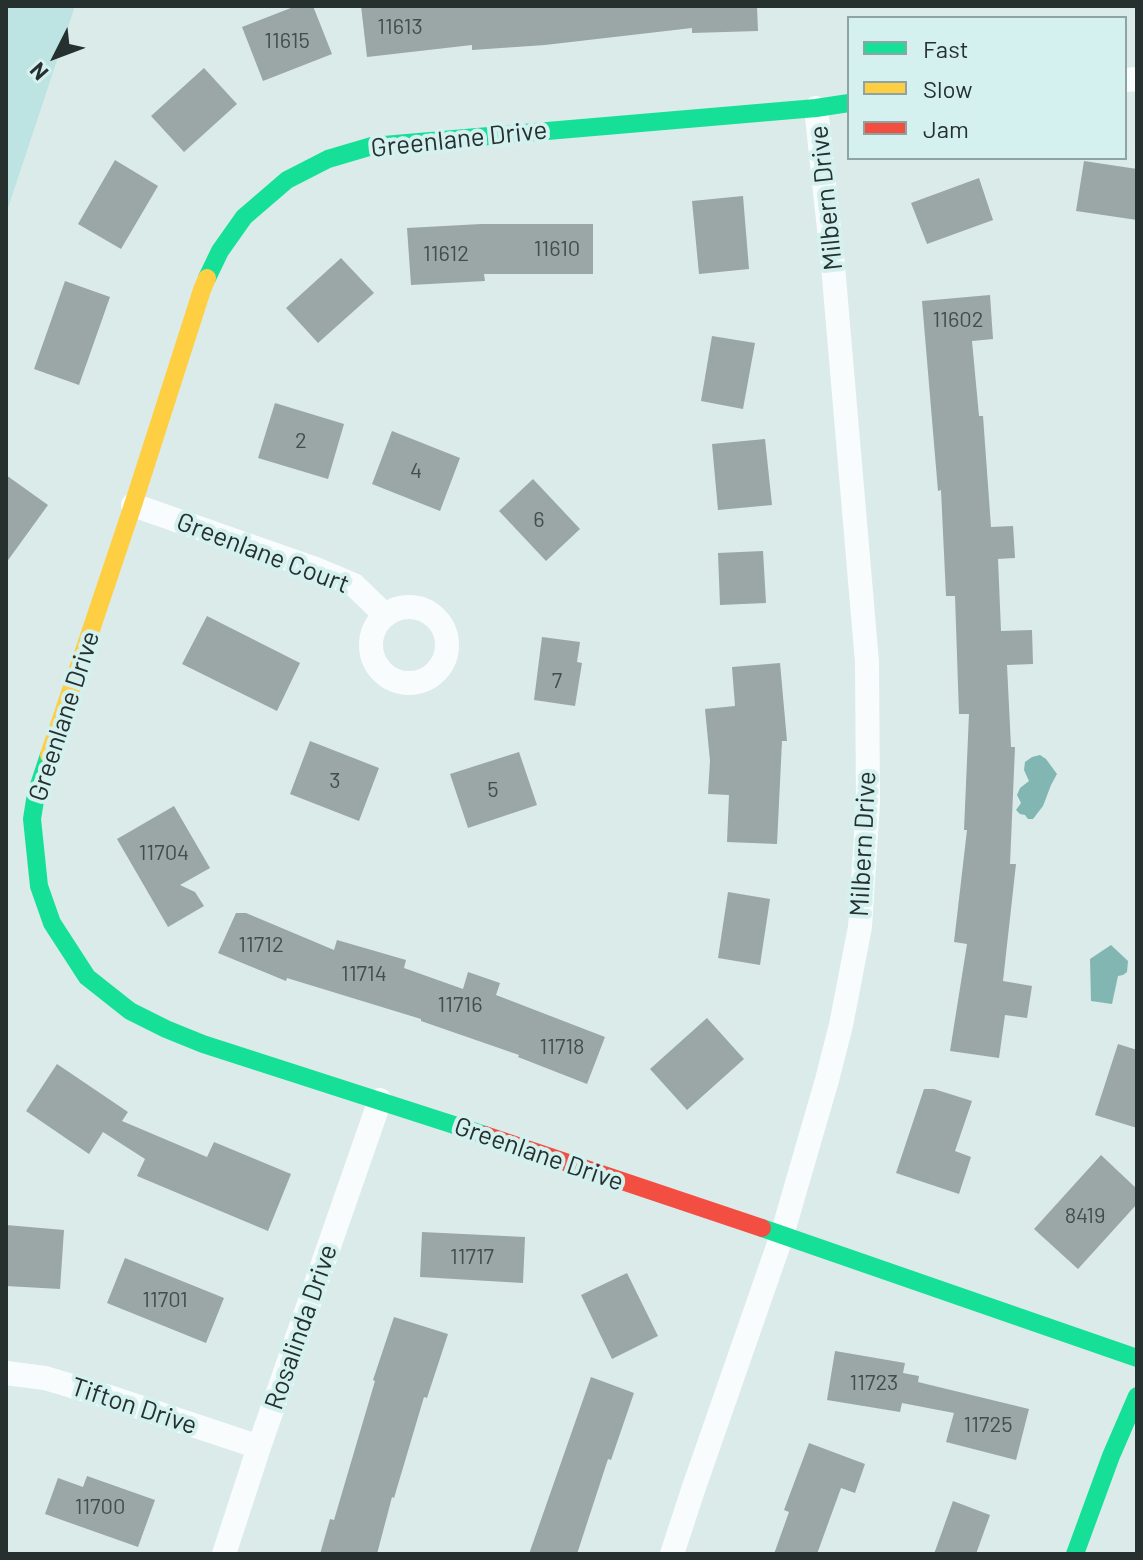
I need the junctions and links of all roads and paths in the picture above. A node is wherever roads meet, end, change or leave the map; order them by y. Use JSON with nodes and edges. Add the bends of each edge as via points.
{"nodes":[{"id":1,"x":847,"y":103,"type":"edge"},
{"id":2,"x":816,"y":108,"type":"junction"},
{"id":3,"x":133,"y":505,"type":"junction"},
{"id":4,"x":385,"y":615,"type":"dead end"},
{"id":5,"x":380,"y":1100,"type":"junction"},
{"id":6,"x":782,"y":1235,"type":"junction"},
{"id":7,"x":1137,"y":1358,"type":"edge"},
{"id":8,"x":6,"y":1373,"type":"edge"},
{"id":9,"x":1137,"y":1396,"type":"edge"},
{"id":10,"x":259,"y":1447,"type":"junction"},
{"id":11,"x":224,"y":1554,"type":"edge"},
{"id":12,"x":672,"y":1554,"type":"edge"},
{"id":13,"x":1075,"y":1554,"type":"edge"}],
"edges":[{"from":1,"to":2,"type":"street","name":"Greenlane Drive"},
{"from":2,"to":3,"type":"street","name":"Greenlane Drive","via":[[372,146],[328,159],[287,180],[244,217],[220,251],[202,290]]},
{"from":2,"to":6,"type":"street","name":"Milbern Drive","via":[[867,662],[868,803],[860,927],[841,1025]]},
{"from":3,"to":4,"type":"street","name":"Greenlane Court","via":[[354,585]]},
{"from":3,"to":5,"type":"street","name":"Greenlane Drive","via":[[36,794],[34,846],[39,886],[52,923],[87,977],[130,1011],[203,1044]]},
{"from":5,"to":6,"type":"street","name":"Greenlane Drive"},
{"from":5,"to":10,"type":"street","name":"Rosalinda Drive"},
{"from":6,"to":7,"type":"street","name":"Greenlane Drive"},
{"from":6,"to":12,"type":"street","name":"Milbern Drive"},
{"from":8,"to":10,"type":"street","name":"Tifton Drive","via":[[45,1378]]},
{"from":9,"to":13,"type":"street"},
{"from":10,"to":11,"type":"street","name":"Rosalinda Drive"}]}
